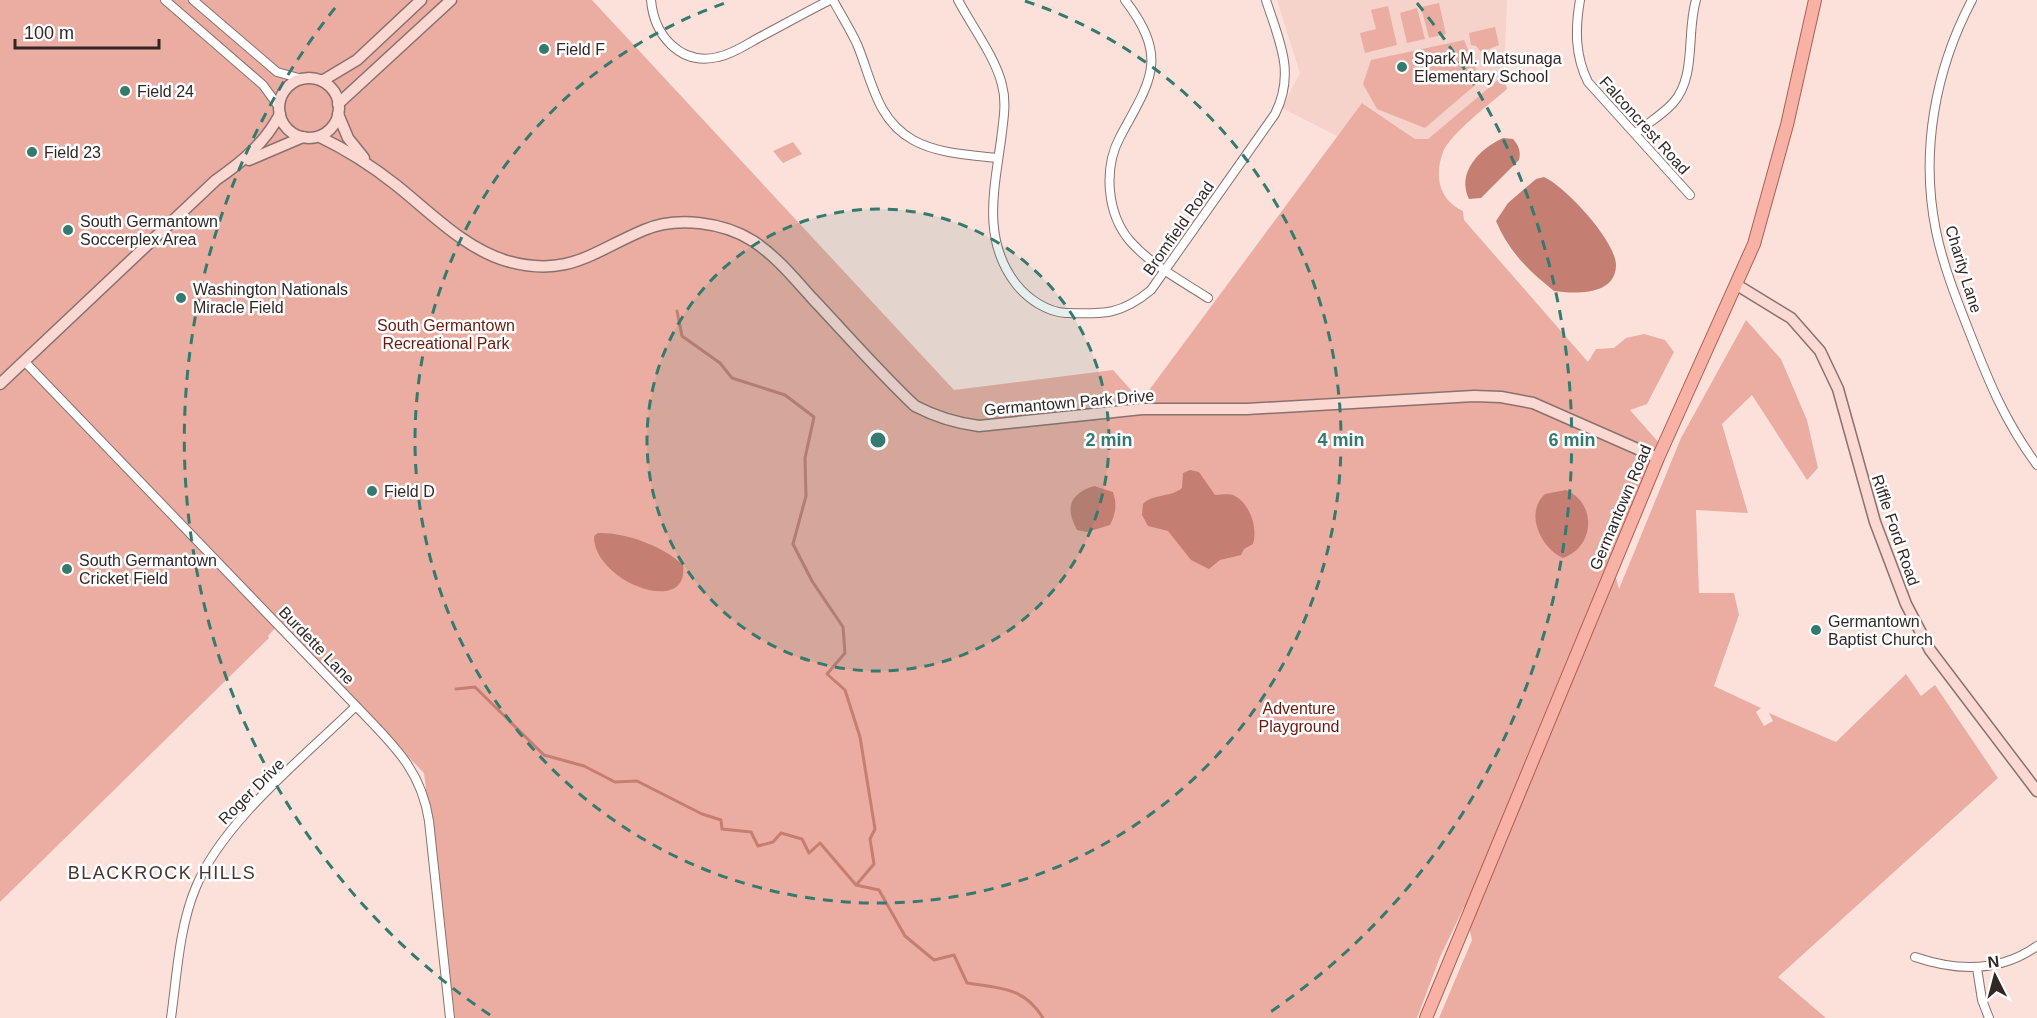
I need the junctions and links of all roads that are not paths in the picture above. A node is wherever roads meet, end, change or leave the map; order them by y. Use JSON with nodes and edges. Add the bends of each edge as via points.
{"nodes":[{"id":1,"x":165,"y":0,"type":"edge"},
{"id":2,"x":193,"y":0,"type":"edge"},
{"id":3,"x":421,"y":0,"type":"edge"},
{"id":4,"x":451,"y":0,"type":"edge"},
{"id":5,"x":651,"y":0,"type":"edge"},
{"id":6,"x":831,"y":0,"type":"edge"},
{"id":7,"x":958,"y":0,"type":"edge"},
{"id":8,"x":1125,"y":0,"type":"edge"},
{"id":9,"x":1266,"y":0,"type":"edge"},
{"id":10,"x":1580,"y":0,"type":"edge"},
{"id":11,"x":1696,"y":0,"type":"edge"},
{"id":12,"x":1815,"y":0,"type":"edge"},
{"id":13,"x":1972,"y":0,"type":"edge"},
{"id":14,"x":302,"y":79,"type":"junction"},
{"id":15,"x":322,"y":81,"type":"junction"},
{"id":16,"x":338,"y":109,"type":"junction"},
{"id":17,"x":279,"y":111,"type":"junction"},
{"id":18,"x":1636,"y":133,"type":"junction"},
{"id":19,"x":303,"y":137,"type":"junction"},
{"id":20,"x":320,"y":137,"type":"junction"},
{"id":21,"x":998,"y":158,"type":"junction"},
{"id":22,"x":238,"y":165,"type":"junction"},
{"id":23,"x":370,"y":165,"type":"junction"},
{"id":24,"x":1690,"y":195,"type":"dead end"},
{"id":25,"x":1166,"y":271,"type":"junction"},
{"id":26,"x":1737,"y":285,"type":"junction"},
{"id":27,"x":1208,"y":298,"type":"dead end"},
{"id":28,"x":24,"y":361,"type":"junction"},
{"id":29,"x":0,"y":384,"type":"edge"},
{"id":30,"x":1658,"y":458,"type":"junction"},
{"id":31,"x":2037,"y":465,"type":"edge"},
{"id":32,"x":356,"y":706,"type":"junction"},
{"id":33,"x":2037,"y":791,"type":"edge"},
{"id":34,"x":2037,"y":946,"type":"edge"},
{"id":35,"x":1915,"y":957,"type":"dead end"},
{"id":36,"x":1977,"y":968,"type":"junction"},
{"id":37,"x":171,"y":1018,"type":"edge"},
{"id":38,"x":450,"y":1018,"type":"edge"},
{"id":39,"x":1426,"y":1018,"type":"edge"},
{"id":40,"x":1989,"y":1018,"type":"edge"}],
"edges":[{"from":1,"to":17,"type":"street","via":[[263,85]]},
{"from":2,"to":14,"type":"street","via":[[277,72]]},
{"from":3,"to":15,"type":"street","via":[[357,60]]},
{"from":4,"to":16,"type":"street"},
{"from":5,"to":6,"type":"street","via":[[655,24],[670,46],[703,59],[732,52]]},
{"from":6,"to":21,"type":"street","via":[[856,43],[889,121],[913,140],[931,148]]},
{"from":7,"to":21,"type":"street","name":"Bromfield Road","via":[[1002,86],[1004,116]]},
{"from":8,"to":25,"type":"street","via":[[1147,37],[1150,80],[1119,139],[1110,191],[1122,229],[1131,242]]},
{"from":9,"to":25,"type":"street","name":"Bromfield Road","via":[[1286,66],[1280,103]]},
{"from":10,"to":18,"type":"street","name":"Falconcrest Road","via":[[1580,66],[1588,82]]},
{"from":11,"to":18,"type":"street","via":[[1685,81],[1673,103]]},
{"from":12,"to":26,"type":"main road","name":"Germantown Road","via":[[1771,185]]},
{"from":13,"to":31,"type":"street","name":"Charity Lane","via":[[1949,50],[1935,103],[1929,168],[1936,230],[1947,273],[1994,397]]},
{"from":14,"to":15,"type":"street"},
{"from":14,"to":17,"type":"street","via":[[286,89]]},
{"from":15,"to":16,"type":"street","via":[[334,93]]},
{"from":16,"to":20,"type":"street","via":[[329,129]]},
{"from":16,"to":23,"type":"street","name":"Germantown Park Drive","via":[[348,138]]},
{"from":17,"to":19,"type":"street","via":[[288,129]]},
{"from":17,"to":22,"type":"street","via":[[270,135]]},
{"from":18,"to":24,"type":"street","name":"Falconcrest Road"},
{"from":19,"to":20,"type":"street"},
{"from":19,"to":22,"type":"street"},
{"from":20,"to":23,"type":"street","name":"Germantown Park Drive"},
{"from":21,"to":25,"type":"street","name":"Bromfield Road","via":[[993,196],[994,236],[998,257],[1024,295],[1059,313],[1114,312],[1132,306]]},
{"from":22,"to":28,"type":"street","via":[[216,180]]},
{"from":23,"to":30,"type":"street","name":"Germantown Park Drive","via":[[467,241],[489,254],[528,265],[566,265],[585,260],[647,229],[667,225],[708,225],[752,240],[770,254],[915,406],[958,423],[979,426],[1142,409],[1247,409],[1474,396],[1533,403]]},
{"from":25,"to":27,"type":"street"},
{"from":26,"to":30,"type":"main road","name":"Germantown Road"},
{"from":26,"to":33,"type":"street","name":"Riffle Ford Road","via":[[1791,318],[1820,351],[1838,389],[1875,522],[1906,604],[1930,650]]},
{"from":28,"to":29,"type":"street"},
{"from":28,"to":32,"type":"street","name":"Burdette Lane"},
{"from":30,"to":39,"type":"main road","name":"Germantown Road"},
{"from":32,"to":37,"type":"street","name":"Roger Drive","via":[[238,820],[208,863],[188,912]]},
{"from":32,"to":38,"type":"street","name":"Burdette Lane","via":[[404,758],[422,789],[429,821]]},
{"from":34,"to":36,"type":"street","via":[[2005,962]]},
{"from":35,"to":36,"type":"street","via":[[1943,967]]},
{"from":36,"to":40,"type":"street"}]}
